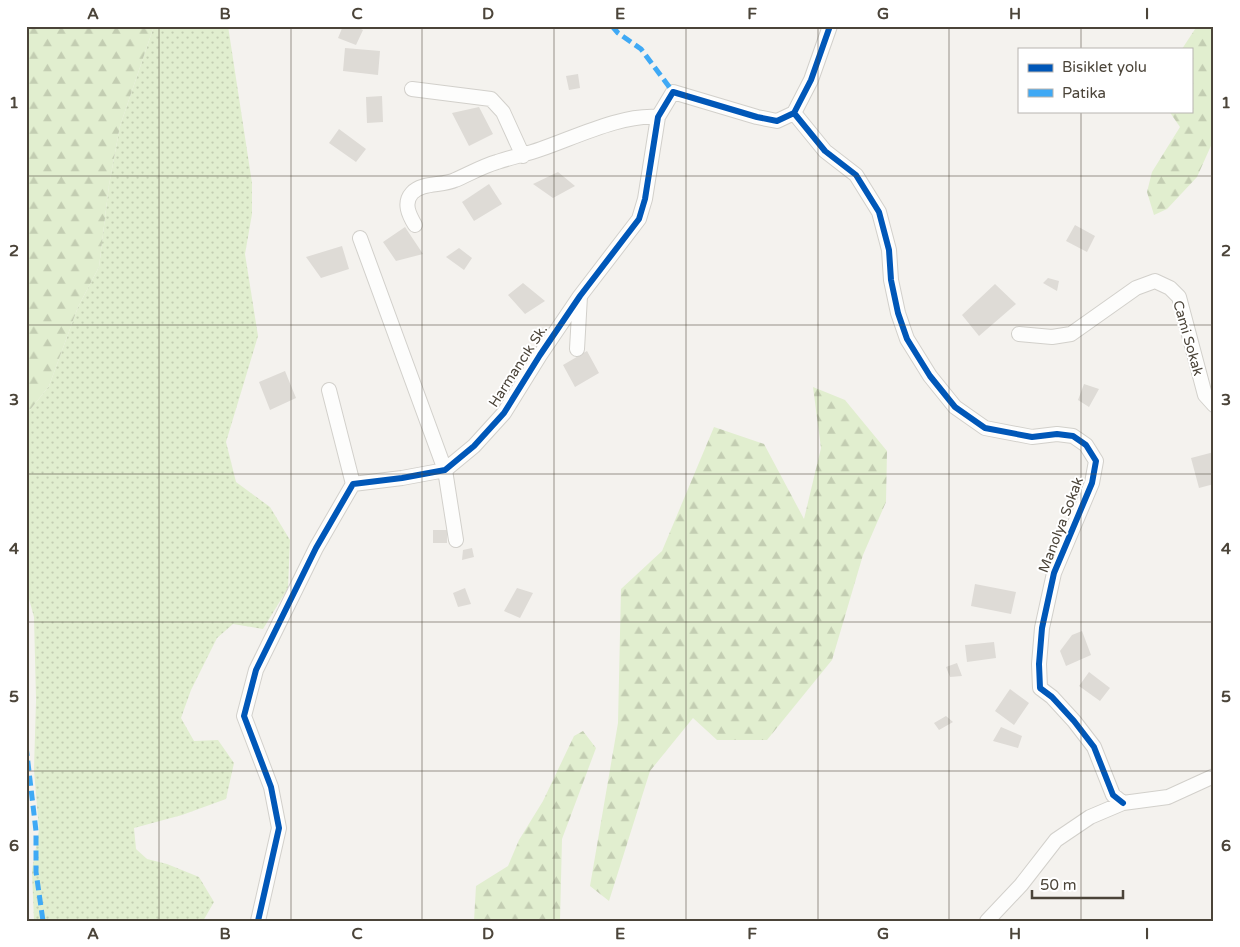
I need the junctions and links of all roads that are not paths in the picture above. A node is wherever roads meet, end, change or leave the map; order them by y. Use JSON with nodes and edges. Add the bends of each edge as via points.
{"nodes":[{"id":1,"x":830,"y":26,"type":"edge"},
{"id":2,"x":412,"y":89,"type":"dead end"},
{"id":3,"x":794,"y":113,"type":"junction"},
{"id":4,"x":658,"y":117,"type":"junction"},
{"id":5,"x":523,"y":156,"type":"junction"},
{"id":6,"x":415,"y":225,"type":"dead end"},
{"id":7,"x":360,"y":238,"type":"dead end"},
{"id":8,"x":580,"y":296,"type":"junction"},
{"id":9,"x":1019,"y":334,"type":"dead end"},
{"id":10,"x":577,"y":349,"type":"dead end"},
{"id":11,"x":329,"y":390,"type":"dead end"},
{"id":12,"x":1214,"y":405,"type":"edge"},
{"id":13,"x":445,"y":470,"type":"junction"},
{"id":14,"x":353,"y":484,"type":"junction"},
{"id":15,"x":456,"y":540,"type":"dead end"},
{"id":16,"x":1214,"y":776,"type":"edge"},
{"id":17,"x":1123,"y":803,"type":"junction"},
{"id":18,"x":258,"y":921,"type":"edge"},
{"id":19,"x":987,"y":921,"type":"edge"}],
"edges":[{"from":1,"to":3,"type":"street","via":[[811,80]]},
{"from":2,"to":5,"type":"street","via":[[492,99],[503,112]]},
{"from":3,"to":4,"type":"street","name":"Harmancık Sk.","via":[[778,121],[673,92]]},
{"from":3,"to":17,"type":"street","name":"Manolya Sokak","via":[[825,151],[856,175],[879,212],[889,250],[898,314],[907,339],[930,376],[955,407],[985,428],[1032,437],[1073,436],[1086,445],[1096,461],[1092,483],[1054,572],[1042,628],[1040,688],[1074,721],[1094,747],[1113,795]]},
{"from":4,"to":5,"type":"street","via":[[644,116],[617,122]]},
{"from":4,"to":8,"type":"street","name":"Harmancık Sk.","via":[[639,219]]},
{"from":5,"to":6,"type":"street","via":[[497,162],[448,183],[419,188],[411,194],[408,205],[408,214]]},
{"from":7,"to":13,"type":"street"},
{"from":8,"to":10,"type":"street"},
{"from":8,"to":13,"type":"street","name":"Harmancık Sk.","via":[[504,413],[474,446]]},
{"from":9,"to":12,"type":"street","name":"Cami Sokak","via":[[1052,337],[1071,334],[1136,288],[1154,281],[1170,288],[1179,297],[1205,395]]},
{"from":11,"to":14,"type":"street"},
{"from":13,"to":14,"type":"street","name":"Harmancık Sk."},
{"from":13,"to":15,"type":"street"},
{"from":14,"to":18,"type":"street","via":[[316,548],[256,670],[244,716],[271,787],[279,828]]},
{"from":16,"to":17,"type":"street","via":[[1168,797]]},
{"from":17,"to":19,"type":"street","via":[[1090,817],[1056,840],[1021,885]]}]}
